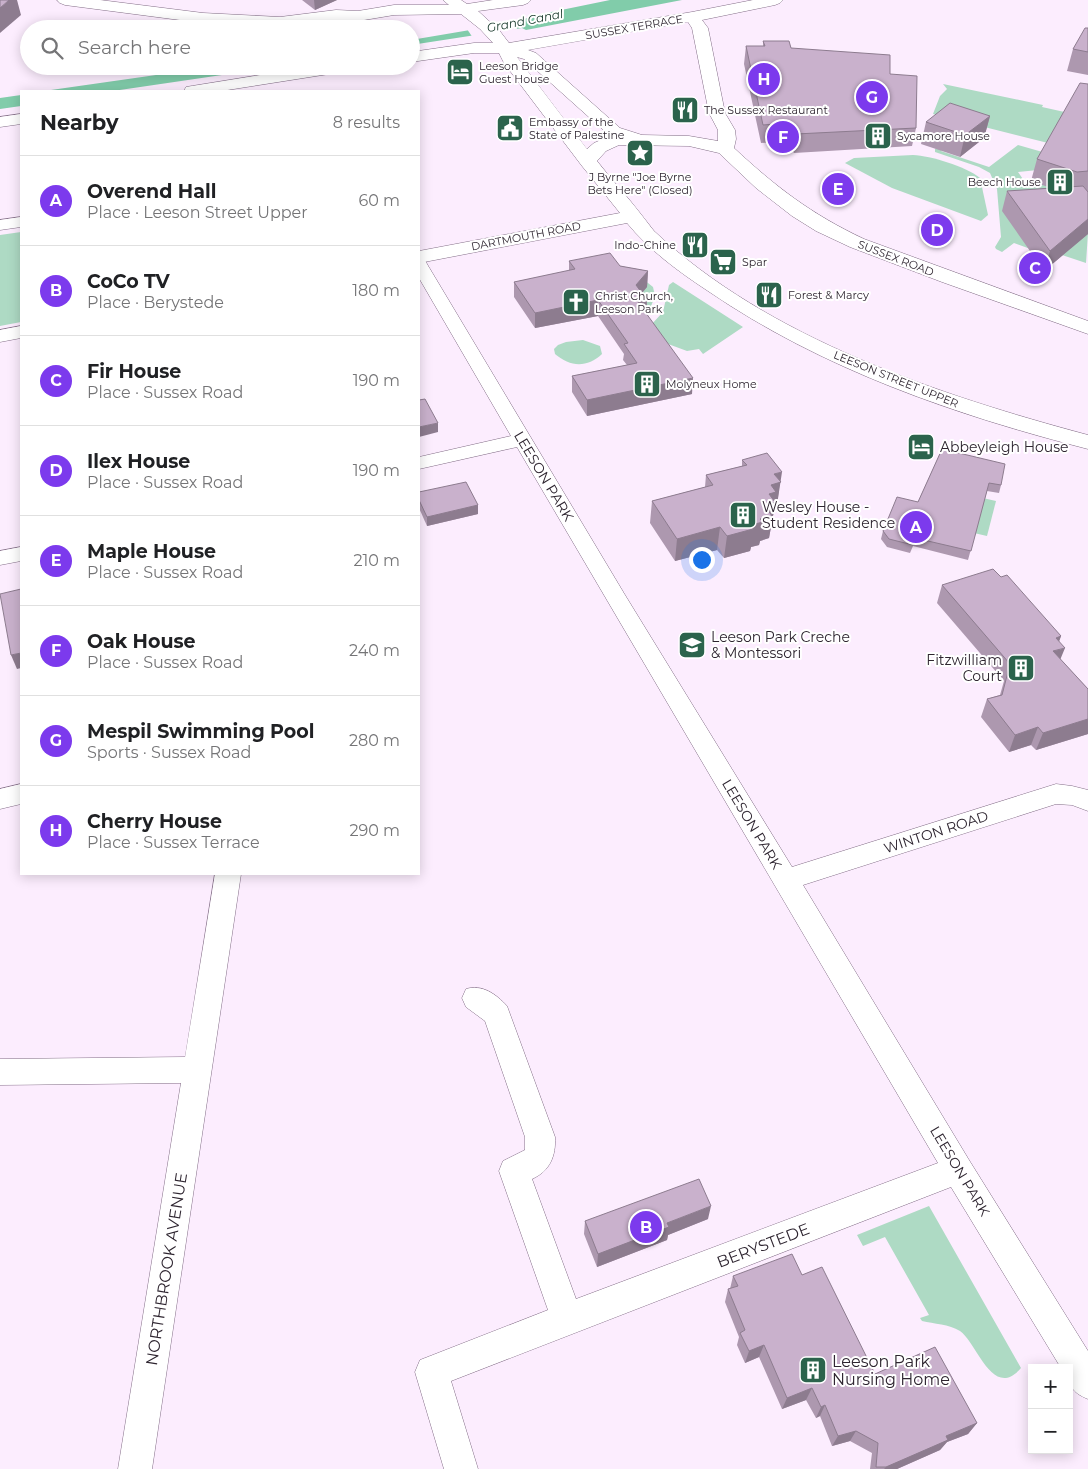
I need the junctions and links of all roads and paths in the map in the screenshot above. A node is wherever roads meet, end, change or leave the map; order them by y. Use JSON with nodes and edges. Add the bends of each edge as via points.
{"nodes":[{"id":1,"x":65,"y":0,"type":"edge"},
{"id":2,"x":451,"y":0,"type":"edge"},
{"id":3,"x":523,"y":0,"type":"edge"},
{"id":4,"x":775,"y":0,"type":"edge"},
{"id":5,"x":364,"y":2,"type":"edge"},
{"id":6,"x":394,"y":10,"type":"junction"},
{"id":7,"x":472,"y":14,"type":"junction"},
{"id":8,"x":336,"y":15,"type":"junction"},
{"id":9,"x":692,"y":17,"type":"junction"},
{"id":10,"x":238,"y":20,"type":"edge"},
{"id":11,"x":296,"y":20,"type":"edge"},
{"id":12,"x":502,"y":43,"type":"junction"},
{"id":13,"x":420,"y":56,"type":"edge"},
{"id":14,"x":292,"y":75,"type":"edge"},
{"id":15,"x":198,"y":90,"type":"edge"},
{"id":16,"x":717,"y":113,"type":"junction"},
{"id":17,"x":20,"y":119,"type":"edge"},
{"id":18,"x":0,"y":122,"type":"edge"},
{"id":19,"x":636,"y":139,"type":"junction"},
{"id":20,"x":689,"y":140,"type":"junction"},
{"id":21,"x":725,"y":149,"type":"junction"},
{"id":22,"x":588,"y":162,"type":"junction"},
{"id":23,"x":633,"y":216,"type":"junction"},
{"id":24,"x":20,"y":222,"type":"edge"},
{"id":25,"x":0,"y":225,"type":"edge"},
{"id":26,"x":420,"y":257,"type":"edge"},
{"id":27,"x":420,"y":266,"type":"edge"},
{"id":28,"x":1088,"y":328,"type":"edge"},
{"id":29,"x":20,"y":332,"type":"edge"},
{"id":30,"x":0,"y":336,"type":"edge"},
{"id":31,"x":522,"y":440,"type":"junction"},
{"id":32,"x":1088,"y":442,"type":"edge"},
{"id":33,"x":420,"y":463,"type":"edge"},
{"id":34,"x":20,"y":554,"type":"edge"},
{"id":35,"x":0,"y":558,"type":"edge"},
{"id":36,"x":20,"y":794,"type":"edge"},
{"id":37,"x":0,"y":799,"type":"edge"},
{"id":38,"x":1088,"y":801,"type":"edge"},
{"id":39,"x":228,"y":875,"type":"edge"},
{"id":40,"x":785,"y":880,"type":"junction"},
{"id":41,"x":476,"y":998,"type":"dead end"},
{"id":42,"x":197,"y":1070,"type":"junction"},
{"id":43,"x":0,"y":1072,"type":"edge"},
{"id":44,"x":958,"y":1170,"type":"junction"},
{"id":45,"x":567,"y":1319,"type":"junction"},
{"id":46,"x":1088,"y":1382,"type":"edge"},
{"id":47,"x":134,"y":1469,"type":"edge"},
{"id":48,"x":461,"y":1469,"type":"edge"}],
"edges":[{"from":1,"to":10,"type":"main road"},
{"from":2,"to":7,"type":"main road"},
{"from":3,"to":7,"type":"main road"},
{"from":4,"to":9,"type":"main road"},
{"from":5,"to":6,"type":"main road"},
{"from":5,"to":8,"type":"main road"},
{"from":6,"to":7,"type":"main road"},
{"from":6,"to":8,"type":"main road","via":[[358,16]]},
{"from":7,"to":12,"type":"main road"},
{"from":8,"to":11,"type":"main road"},
{"from":9,"to":12,"type":"main road","name":"SUSSEX TERRACE"},
{"from":9,"to":16,"type":"main road","name":"SUSSEX TERRACE","via":[[700,28]]},
{"from":12,"to":13,"type":"main road"},
{"from":12,"to":19,"type":"main road","via":[[530,56],[614,132]]},
{"from":12,"to":22,"type":"main road","name":"LEESON STREET UPPER","via":[[510,60]]},
{"from":14,"to":15,"type":"main road"},
{"from":16,"to":20,"type":"main road","via":[[708,130]]},
{"from":16,"to":21,"type":"main road","name":"SUSSEX TERRACE","via":[[730,138]]},
{"from":17,"to":18,"type":"main road"},
{"from":19,"to":20,"type":"main road"},
{"from":19,"to":22,"type":"main road","via":[[609,142],[590,156]]},
{"from":20,"to":21,"type":"main road"},
{"from":21,"to":28,"type":"main road","name":"SUSSEX ROAD","via":[[762,184],[823,228],[940,275]]},
{"from":22,"to":23,"type":"main road","name":"LEESON STREET UPPER"},
{"from":23,"to":26,"type":"main road","name":"DARTMOUTH ROAD"},
{"from":23,"to":32,"type":"main road","name":"LEESON STREET UPPER","via":[[647,233],[693,272],[775,325],[844,359],[933,396]]},
{"from":24,"to":25,"type":"street"},
{"from":27,"to":31,"type":"street","name":"LEESON PARK"},
{"from":29,"to":30,"type":"main road"},
{"from":31,"to":33,"type":"street"},
{"from":31,"to":40,"type":"street","name":"LEESON PARK"},
{"from":34,"to":35,"type":"street"},
{"from":36,"to":37,"type":"street"},
{"from":38,"to":40,"type":"street","name":"WINTON ROAD","via":[[1078,796],[1056,794]]},
{"from":39,"to":42,"type":"street","name":"NORTHBROOK AVENUE"},
{"from":40,"to":44,"type":"street","name":"LEESON PARK"},
{"from":41,"to":45,"type":"street","via":[[497,1015],[540,1137],[539,1155],[533,1164],[514,1171]]},
{"from":42,"to":43,"type":"street"},
{"from":42,"to":47,"type":"street","name":"NORTHBROOK AVENUE"},
{"from":44,"to":45,"type":"street","name":"BERYSTEDE"},
{"from":44,"to":46,"type":"street","name":"LEESON PARK"},
{"from":45,"to":48,"type":"street","name":"BERYSTEDE","via":[[432,1372]]}]}
